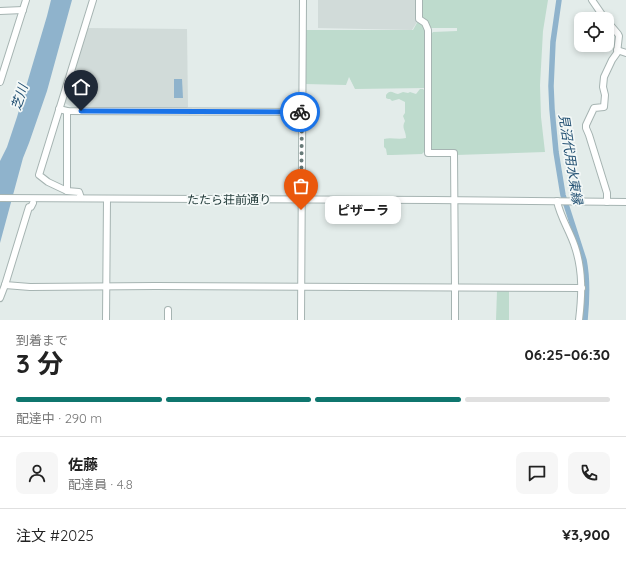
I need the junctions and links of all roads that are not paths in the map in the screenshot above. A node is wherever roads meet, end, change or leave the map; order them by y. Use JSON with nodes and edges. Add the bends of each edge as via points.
{"nodes":[{"id":1,"x":26,"y":0,"type":"edge"},
{"id":2,"x":93,"y":0,"type":"edge"},
{"id":3,"x":303,"y":0,"type":"edge"},
{"id":4,"x":419,"y":0,"type":"edge"},
{"id":5,"x":592,"y":0,"type":"edge"},
{"id":6,"x":23,"y":10,"type":"junction"},
{"id":7,"x":0,"y":11,"type":"edge"},
{"id":8,"x":600,"y":12,"type":"edge"},
{"id":9,"x":614,"y":29,"type":"edge"},
{"id":10,"x":617,"y":50,"type":"junction"},
{"id":11,"x":626,"y":53,"type":"edge"},
{"id":12,"x":1,"y":71,"type":"edge"},
{"id":13,"x":0,"y":82,"type":"edge"},
{"id":14,"x":59,"y":109,"type":"junction"},
{"id":15,"x":68,"y":111,"type":"junction"},
{"id":16,"x":302,"y":112,"type":"junction"},
{"id":17,"x":67,"y":191,"type":"junction"},
{"id":18,"x":0,"y":198,"type":"edge"},
{"id":19,"x":81,"y":198,"type":"junction"},
{"id":20,"x":107,"y":199,"type":"junction"},
{"id":21,"x":301,"y":199,"type":"junction"},
{"id":22,"x":455,"y":200,"type":"junction"},
{"id":23,"x":559,"y":201,"type":"junction"},
{"id":24,"x":607,"y":202,"type":"junction"},
{"id":25,"x":626,"y":202,"type":"edge"},
{"id":26,"x":33,"y":203,"type":"dead end"},
{"id":27,"x":5,"y":285,"type":"junction"},
{"id":28,"x":106,"y":286,"type":"junction"},
{"id":29,"x":301,"y":287,"type":"junction"},
{"id":30,"x":455,"y":288,"type":"junction"},
{"id":31,"x":582,"y":288,"type":"junction"},
{"id":32,"x":0,"y":298,"type":"edge"},
{"id":33,"x":168,"y":310,"type":"dead end"},
{"id":34,"x":106,"y":320,"type":"edge"},
{"id":35,"x":168,"y":320,"type":"edge"},
{"id":36,"x":301,"y":320,"type":"edge"},
{"id":37,"x":455,"y":320,"type":"edge"},
{"id":38,"x":579,"y":320,"type":"edge"}],
"edges":[{"from":1,"to":6,"type":"street"},
{"from":2,"to":14,"type":"street"},
{"from":3,"to":16,"type":"street"},
{"from":4,"to":22,"type":"street","via":[[420,19],[428,30],[428,153],[454,153]]},
{"from":5,"to":8,"type":"street"},
{"from":6,"to":7,"type":"street"},
{"from":6,"to":12,"type":"street"},
{"from":9,"to":10,"type":"street","via":[[619,36]]},
{"from":10,"to":11,"type":"street"},
{"from":10,"to":24,"type":"street","via":[[604,77],[604,107],[594,108],[586,125],[607,193]]},
{"from":12,"to":13,"type":"street"},
{"from":14,"to":15,"type":"street"},
{"from":14,"to":17,"type":"street","via":[[39,176]]},
{"from":15,"to":16,"type":"street"},
{"from":15,"to":17,"type":"street"},
{"from":16,"to":21,"type":"street"},
{"from":17,"to":19,"type":"street","via":[[80,192]]},
{"from":18,"to":19,"type":"street","name":"たたら荘前通り"},
{"from":19,"to":20,"type":"street","name":"たたら荘前通り"},
{"from":20,"to":21,"type":"street","name":"たたら荘前通り"},
{"from":20,"to":28,"type":"street"},
{"from":21,"to":22,"type":"street","name":"たたら荘前通り"},
{"from":21,"to":29,"type":"street"},
{"from":22,"to":23,"type":"street","name":"たたら荘前通り"},
{"from":22,"to":30,"type":"street"},
{"from":23,"to":24,"type":"street","name":"たたら荘前通り"},
{"from":23,"to":31,"type":"street","via":[[561,216],[575,246]]},
{"from":24,"to":25,"type":"street","name":"たたら荘前通り"},
{"from":26,"to":27,"type":"street","via":[[32,207],[29,207]]},
{"from":27,"to":28,"type":"street"},
{"from":27,"to":32,"type":"street"},
{"from":28,"to":29,"type":"street"},
{"from":28,"to":34,"type":"street"},
{"from":29,"to":30,"type":"street"},
{"from":29,"to":36,"type":"street"},
{"from":30,"to":31,"type":"street"},
{"from":30,"to":37,"type":"street"},
{"from":31,"to":38,"type":"street"},
{"from":33,"to":35,"type":"street"}]}
